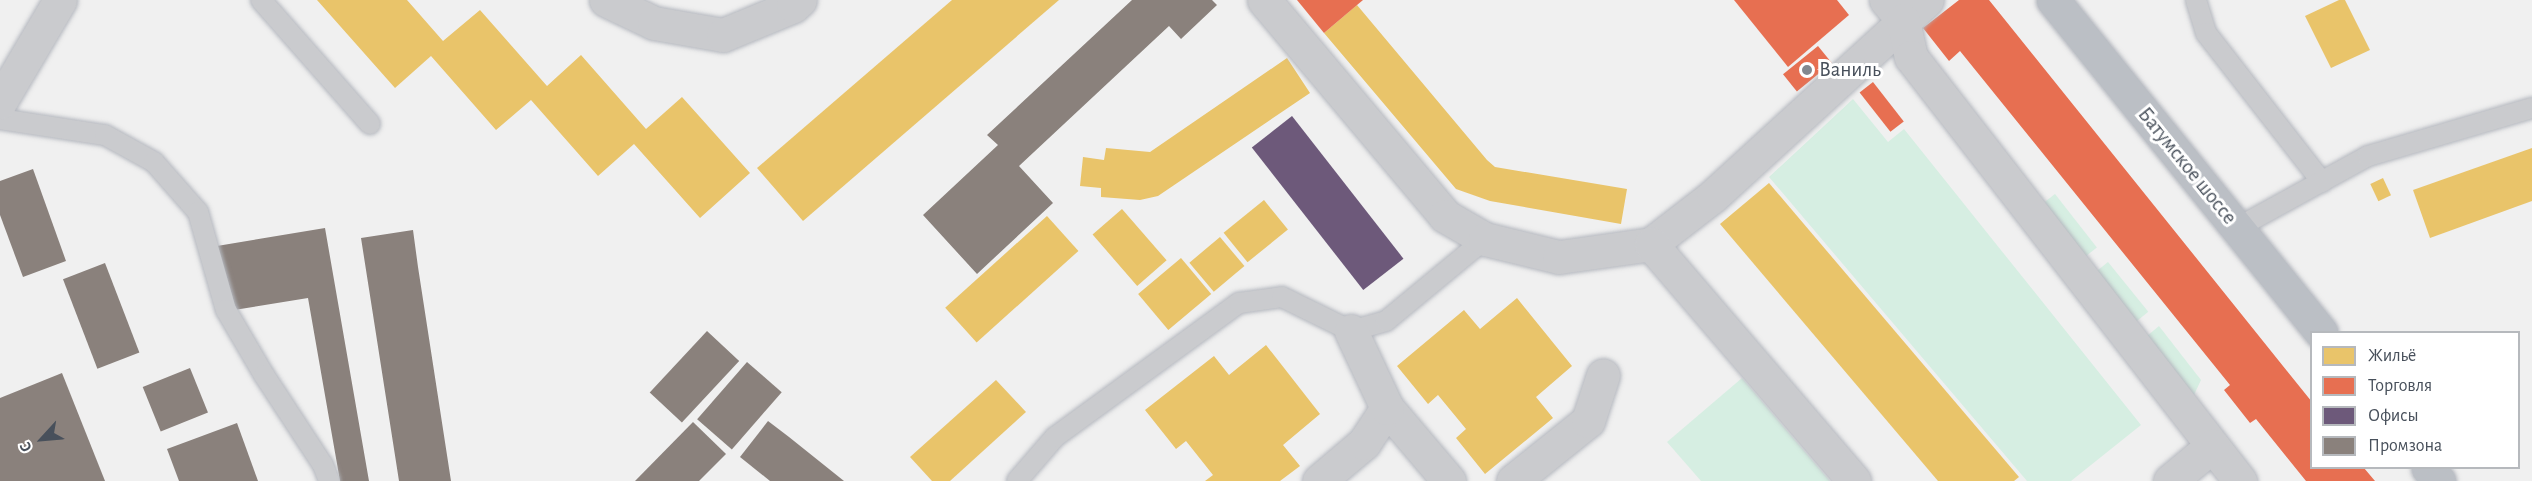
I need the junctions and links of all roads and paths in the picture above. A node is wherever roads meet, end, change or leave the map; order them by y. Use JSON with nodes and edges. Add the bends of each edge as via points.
{"nodes":[{"id":1,"x":60,"y":0,"type":"edge"},
{"id":2,"x":261,"y":0,"type":"edge"},
{"id":3,"x":606,"y":0,"type":"edge"},
{"id":4,"x":800,"y":0,"type":"edge"},
{"id":5,"x":1264,"y":0,"type":"edge"},
{"id":6,"x":2053,"y":0,"type":"edge"},
{"id":7,"x":2196,"y":0,"type":"edge"},
{"id":8,"x":1906,"y":7,"type":"edge"},
{"id":9,"x":0,"y":102,"type":"edge"},
{"id":10,"x":2532,"y":108,"type":"edge"},
{"id":11,"x":0,"y":120,"type":"edge"},
{"id":12,"x":370,"y":124,"type":"dead end"},
{"id":13,"x":2322,"y":182,"type":"junction"},
{"id":14,"x":2237,"y":228,"type":"junction"},
{"id":15,"x":1485,"y":239,"type":"junction"},
{"id":16,"x":1651,"y":244,"type":"junction"},
{"id":17,"x":1352,"y":331,"type":"junction"},
{"id":18,"x":2318,"y":331,"type":"edge"},
{"id":19,"x":1603,"y":375,"type":"dead end"},
{"id":20,"x":1387,"y":408,"type":"junction"},
{"id":21,"x":2212,"y":446,"type":"junction"},
{"id":22,"x":2429,"y":469,"type":"edge"},
{"id":23,"x":329,"y":481,"type":"edge"},
{"id":24,"x":1017,"y":481,"type":"edge"},
{"id":25,"x":1319,"y":481,"type":"edge"},
{"id":26,"x":1449,"y":481,"type":"edge"},
{"id":27,"x":1513,"y":481,"type":"edge"},
{"id":28,"x":1854,"y":481,"type":"edge"},
{"id":29,"x":2170,"y":481,"type":"edge"},
{"id":30,"x":2240,"y":481,"type":"edge"},
{"id":31,"x":2439,"y":481,"type":"edge"}],
"edges":[{"from":1,"to":9,"type":"street"},
{"from":2,"to":12,"type":"lane"},
{"from":3,"to":4,"type":"street","via":[[654,22],[723,35]]},
{"from":5,"to":15,"type":"street","via":[[1445,216]]},
{"from":6,"to":14,"type":"highway","name":"Батумское шоссе"},
{"from":7,"to":13,"type":"lane","via":[[2206,33]]},
{"from":8,"to":16,"type":"street","via":[[1713,196]]},
{"from":8,"to":21,"type":"street","via":[[1911,57]]},
{"from":10,"to":13,"type":"lane","via":[[2368,156]]},
{"from":11,"to":23,"type":"lane","via":[[105,135],[154,162],[198,212],[226,310],[323,465]]},
{"from":13,"to":14,"type":"lane"},
{"from":14,"to":18,"type":"highway","name":"Батумское шоссе"},
{"from":15,"to":16,"type":"street","via":[[1559,257]]},
{"from":15,"to":17,"type":"lane","via":[[1386,321]]},
{"from":16,"to":28,"type":"street"},
{"from":17,"to":20,"type":"street"},
{"from":17,"to":24,"type":"lane","via":[[1282,297],[1239,303],[1055,437]]},
{"from":19,"to":27,"type":"street","via":[[1588,421]]},
{"from":20,"to":25,"type":"street","via":[[1364,443]]},
{"from":20,"to":26,"type":"street"},
{"from":21,"to":29,"type":"street"},
{"from":21,"to":30,"type":"street"},
{"from":22,"to":31,"type":"highway"}]}
